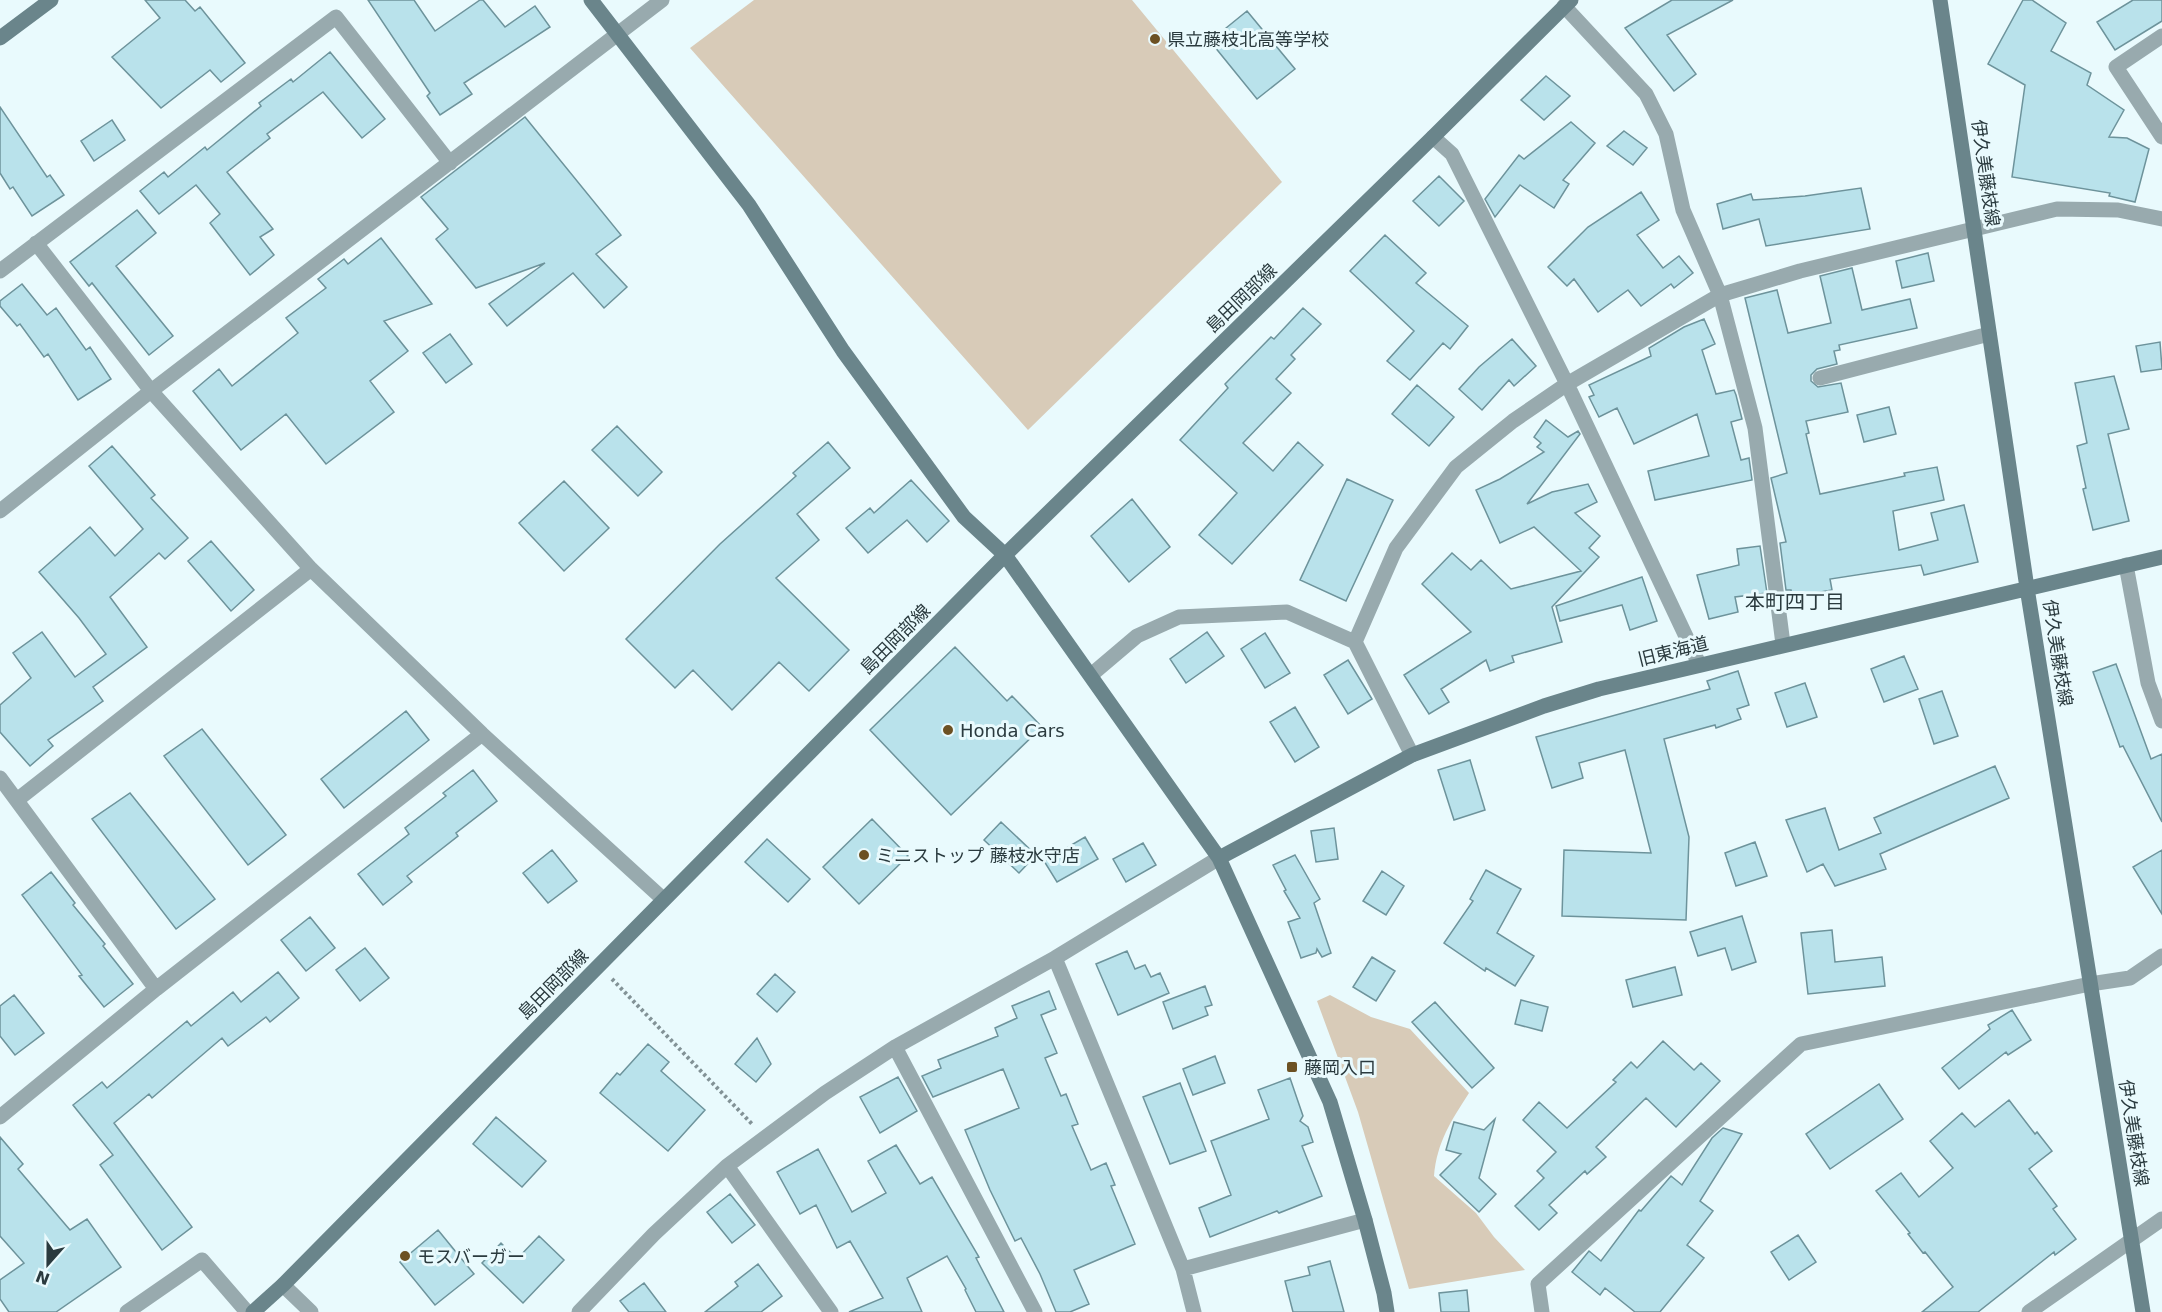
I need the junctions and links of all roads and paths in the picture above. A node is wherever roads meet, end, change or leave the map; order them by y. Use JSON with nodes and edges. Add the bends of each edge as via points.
{"nodes":[{"id":1,"x":51,"y":0,"type":"edge"},
{"id":2,"x":591,"y":0,"type":"edge"},
{"id":3,"x":662,"y":0,"type":"edge"},
{"id":4,"x":1940,"y":0,"type":"edge"},
{"id":5,"x":1568,"y":3,"type":"edge"},
{"id":6,"x":617,"y":33,"type":"junction"},
{"id":7,"x":2162,"y":36,"type":"edge"},
{"id":8,"x":0,"y":38,"type":"edge"},
{"id":9,"x":1433,"y":137,"type":"junction"},
{"id":10,"x":2162,"y":137,"type":"edge"},
{"id":11,"x":450,"y":163,"type":"junction"},
{"id":12,"x":2162,"y":219,"type":"edge"},
{"id":13,"x":1975,"y":229,"type":"junction"},
{"id":14,"x":36,"y":243,"type":"junction"},
{"id":15,"x":0,"y":272,"type":"edge"},
{"id":16,"x":1720,"y":295,"type":"junction"},
{"id":17,"x":1989,"y":334,"type":"junction"},
{"id":18,"x":1820,"y":378,"type":"dead end"},
{"id":19,"x":1566,"y":384,"type":"junction"},
{"id":20,"x":151,"y":391,"type":"junction"},
{"id":21,"x":0,"y":511,"type":"edge"},
{"id":22,"x":1005,"y":555,"type":"junction"},
{"id":23,"x":2162,"y":557,"type":"edge"},
{"id":24,"x":2126,"y":565,"type":"junction"},
{"id":25,"x":311,"y":569,"type":"junction"},
{"id":26,"x":2027,"y":588,"type":"junction"},
{"id":27,"x":1355,"y":642,"type":"junction"},
{"id":28,"x":1783,"y":644,"type":"junction"},
{"id":29,"x":1699,"y":664,"type":"junction"},
{"id":30,"x":1091,"y":675,"type":"junction"},
{"id":31,"x":2162,"y":721,"type":"edge"},
{"id":32,"x":482,"y":734,"type":"junction"},
{"id":33,"x":1412,"y":755,"type":"junction"},
{"id":34,"x":0,"y":778,"type":"edge"},
{"id":35,"x":17,"y":800,"type":"junction"},
{"id":36,"x":1219,"y":858,"type":"junction"},
{"id":37,"x":663,"y":899,"type":"junction"},
{"id":38,"x":2162,"y":956,"type":"edge"},
{"id":39,"x":1055,"y":958,"type":"junction"},
{"id":40,"x":599,"y":966,"type":"junction"},
{"id":41,"x":2090,"y":984,"type":"junction"},
{"id":42,"x":156,"y":988,"type":"junction"},
{"id":43,"x":895,"y":1047,"type":"junction"},
{"id":44,"x":0,"y":1117,"type":"edge"},
{"id":45,"x":765,"y":1138,"type":"junction"},
{"id":46,"x":727,"y":1166,"type":"junction"},
{"id":47,"x":2162,"y":1219,"type":"edge"},
{"id":48,"x":1365,"y":1220,"type":"junction"},
{"id":49,"x":2131,"y":1241,"type":"junction"},
{"id":50,"x":1183,"y":1269,"type":"junction"},
{"id":51,"x":283,"y":1285,"type":"junction"},
{"id":52,"x":127,"y":1312,"type":"edge"},
{"id":53,"x":247,"y":1312,"type":"edge"},
{"id":54,"x":253,"y":1312,"type":"edge"},
{"id":55,"x":310,"y":1312,"type":"edge"},
{"id":56,"x":579,"y":1312,"type":"edge"},
{"id":57,"x":831,"y":1312,"type":"edge"},
{"id":58,"x":1035,"y":1312,"type":"edge"},
{"id":59,"x":1194,"y":1312,"type":"edge"},
{"id":60,"x":1387,"y":1312,"type":"edge"},
{"id":61,"x":1542,"y":1312,"type":"edge"},
{"id":62,"x":2029,"y":1312,"type":"edge"},
{"id":63,"x":2142,"y":1312,"type":"edge"}],
"edges":[{"from":1,"to":8,"type":"main road"},
{"from":2,"to":6,"type":"main road"},
{"from":3,"to":6,"type":"street"},
{"from":4,"to":13,"type":"main road","name":"伊久美藤枝線"},
{"from":5,"to":9,"type":"main road","name":"島田岡部線"},
{"from":5,"to":16,"type":"street","via":[[1646,94],[1666,134],[1683,210]]},
{"from":6,"to":11,"type":"street"},
{"from":6,"to":22,"type":"main road","via":[[749,206],[843,351],[964,517]]},
{"from":7,"to":10,"type":"street","via":[[2116,66]]},
{"from":9,"to":19,"type":"street","via":[[1452,154]]},
{"from":9,"to":22,"type":"main road","name":"島田岡部線"},
{"from":11,"to":14,"type":"street","via":[[336,17]]},
{"from":11,"to":20,"type":"street"},
{"from":12,"to":13,"type":"street","via":[[2118,210],[2058,208]]},
{"from":13,"to":16,"type":"street"},
{"from":13,"to":17,"type":"main road","name":"伊久美藤枝線"},
{"from":14,"to":15,"type":"street"},
{"from":14,"to":20,"type":"street"},
{"from":16,"to":19,"type":"street"},
{"from":16,"to":28,"type":"street","via":[[1755,428]]},
{"from":17,"to":18,"type":"street"},
{"from":17,"to":26,"type":"main road","name":"伊久美藤枝線"},
{"from":19,"to":27,"type":"street","via":[[1456,467],[1396,548]]},
{"from":19,"to":29,"type":"street"},
{"from":20,"to":21,"type":"street"},
{"from":20,"to":25,"type":"street"},
{"from":22,"to":30,"type":"main road"},
{"from":22,"to":37,"type":"main road","name":"島田岡部線"},
{"from":23,"to":24,"type":"main road","name":"旧東海道"},
{"from":24,"to":26,"type":"main road","name":"旧東海道"},
{"from":24,"to":31,"type":"street","via":[[2148,683]]},
{"from":25,"to":32,"type":"street"},
{"from":25,"to":35,"type":"street"},
{"from":26,"to":28,"type":"main road","name":"旧東海道"},
{"from":26,"to":41,"type":"main road","name":"伊久美藤枝線"},
{"from":27,"to":30,"type":"street","via":[[1287,612],[1179,617],[1137,636]]},
{"from":27,"to":33,"type":"street"},
{"from":28,"to":29,"type":"main road","name":"旧東海道"},
{"from":29,"to":33,"type":"main road","name":"旧東海道","via":[[1544,706]]},
{"from":30,"to":36,"type":"main road"},
{"from":32,"to":37,"type":"street"},
{"from":32,"to":42,"type":"street"},
{"from":33,"to":36,"type":"main road","name":"旧東海道"},
{"from":34,"to":35,"type":"street"},
{"from":35,"to":42,"type":"street"},
{"from":36,"to":39,"type":"street"},
{"from":36,"to":48,"type":"main road","via":[[1330,1102]]},
{"from":37,"to":40,"type":"main road","name":"島田岡部線"},
{"from":38,"to":41,"type":"street","via":[[2130,978]]},
{"from":39,"to":43,"type":"street"},
{"from":39,"to":50,"type":"street"},
{"from":40,"to":45,"type":"path"},
{"from":40,"to":51,"type":"main road","name":"島田岡部線"},
{"from":41,"to":49,"type":"main road","name":"伊久美藤枝線"},
{"from":41,"to":61,"type":"street","via":[[1800,1044],[1538,1284]]},
{"from":42,"to":44,"type":"street"},
{"from":43,"to":45,"type":"street"},
{"from":43,"to":58,"type":"street"},
{"from":45,"to":46,"type":"street"},
{"from":46,"to":56,"type":"street"},
{"from":46,"to":57,"type":"street"},
{"from":47,"to":49,"type":"street"},
{"from":48,"to":50,"type":"street"},
{"from":48,"to":60,"type":"main road"},
{"from":49,"to":62,"type":"street"},
{"from":49,"to":63,"type":"main road","name":"伊久美藤枝線"},
{"from":50,"to":59,"type":"street"},
{"from":51,"to":54,"type":"main road","name":"島田岡部線"},
{"from":51,"to":55,"type":"street"},
{"from":52,"to":53,"type":"street","via":[[202,1260]]}]}
